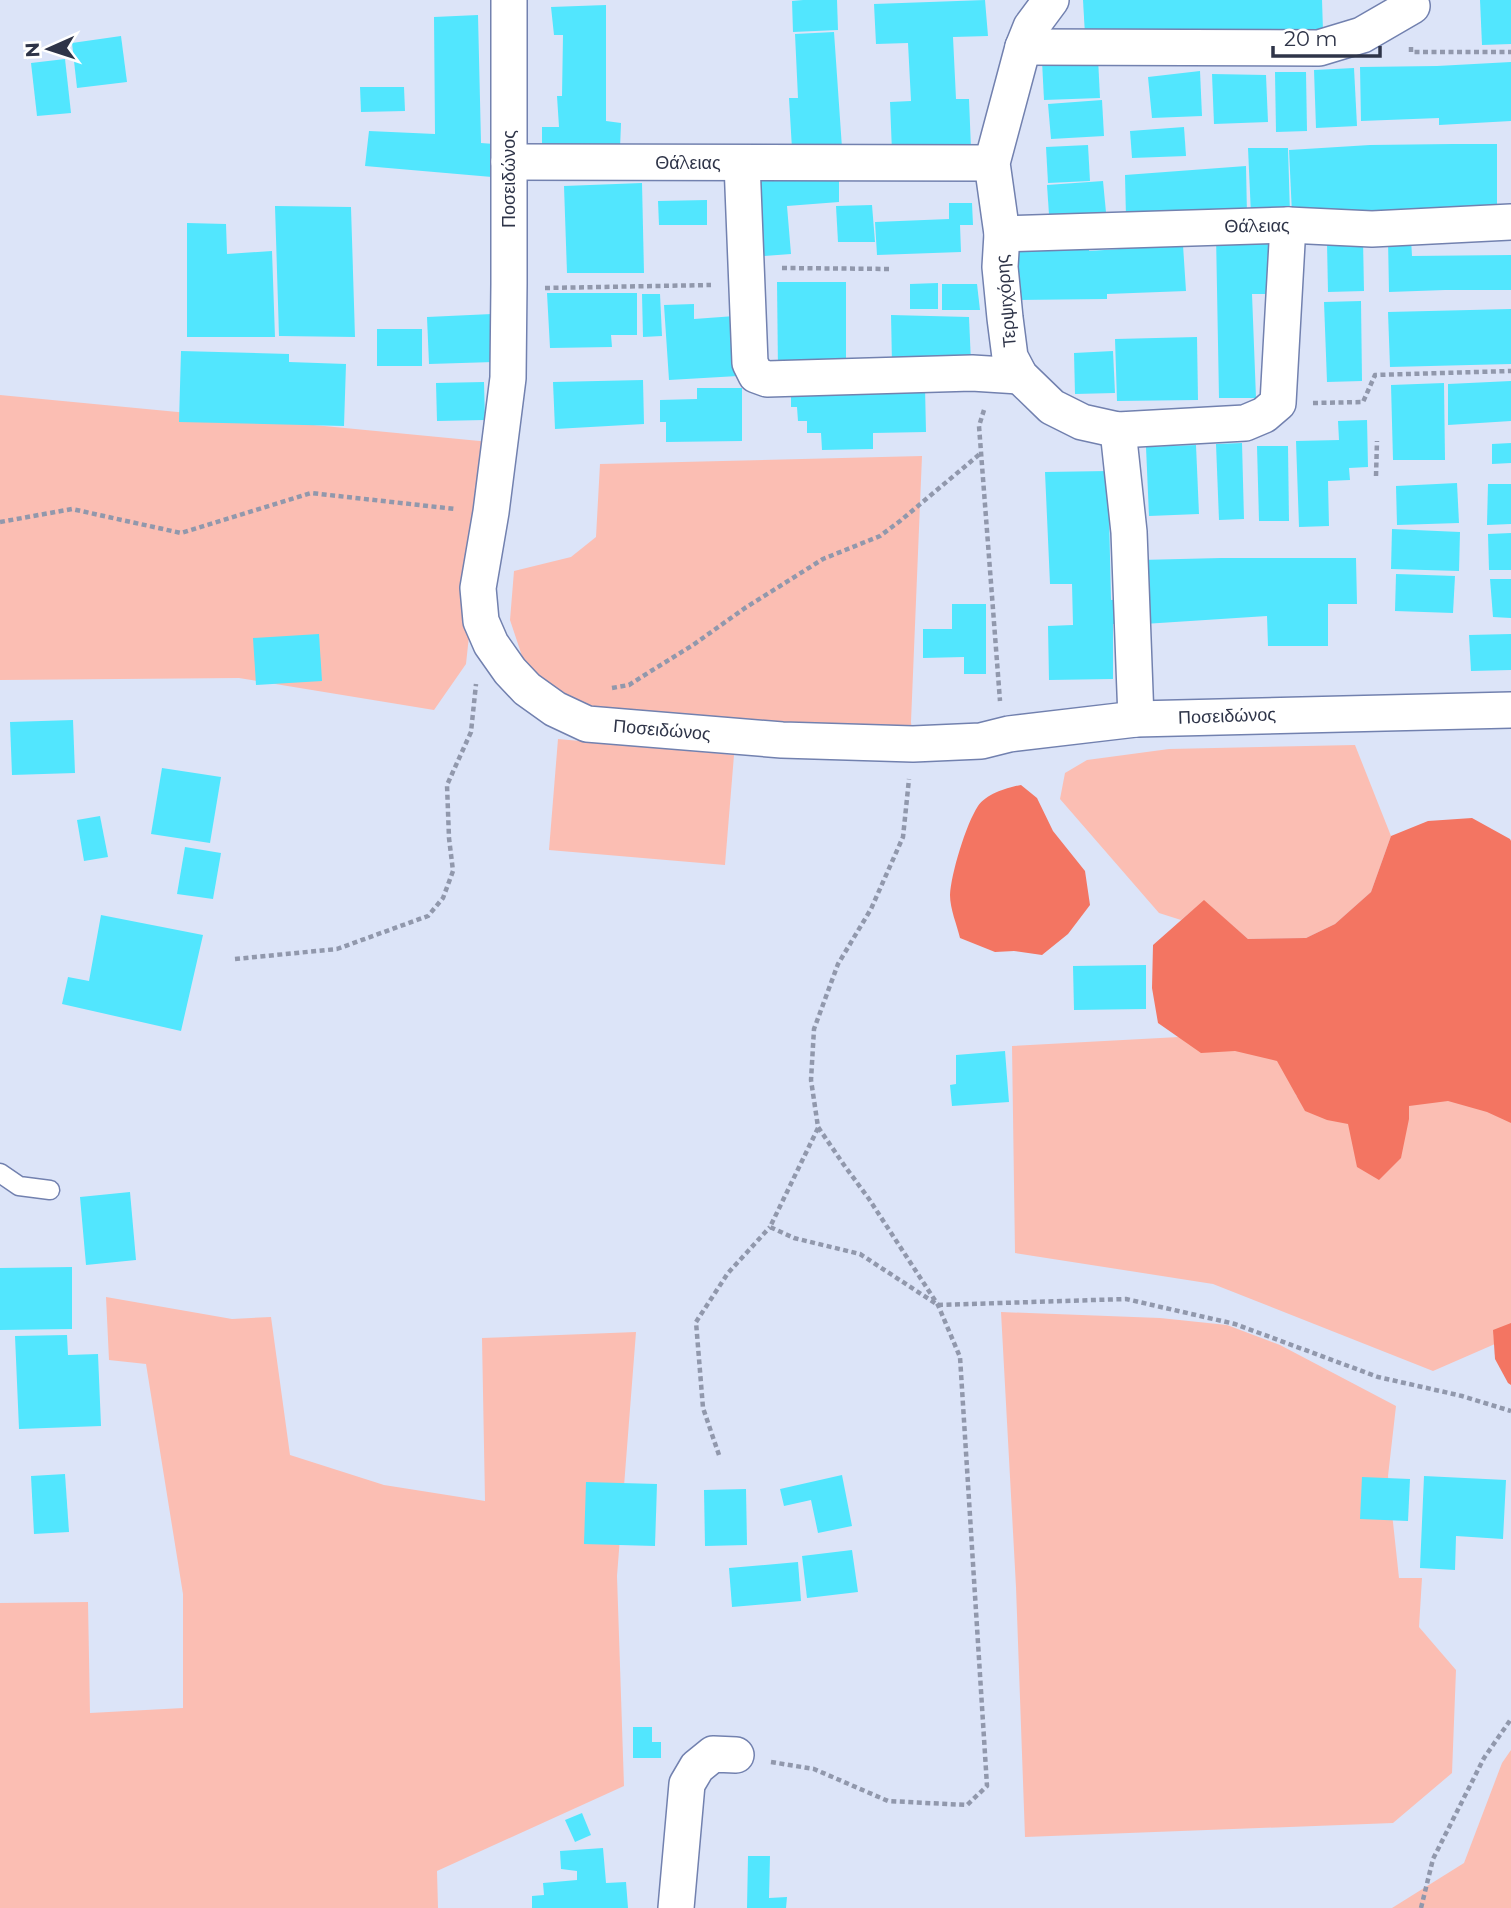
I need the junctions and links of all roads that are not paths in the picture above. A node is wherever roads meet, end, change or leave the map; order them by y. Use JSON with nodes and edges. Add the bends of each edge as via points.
{"nodes":[{"id":1,"x":509,"y":0,"type":"edge"},
{"id":2,"x":1051,"y":0,"type":"edge"},
{"id":3,"x":1409,"y":2,"type":"edge"},
{"id":4,"x":1023,"y":47,"type":"junction"},
{"id":5,"x":509,"y":162,"type":"junction"},
{"id":6,"x":742,"y":163,"type":"junction"},
{"id":7,"x":992,"y":163,"type":"junction"},
{"id":8,"x":1511,"y":222,"type":"edge"},
{"id":9,"x":1288,"y":225,"type":"junction"},
{"id":10,"x":1002,"y":233,"type":"junction"},
{"id":11,"x":1008,"y":376,"type":"junction"},
{"id":12,"x":1118,"y":430,"type":"junction"},
{"id":13,"x":1511,"y":710,"type":"edge"},
{"id":14,"x":1136,"y":719,"type":"junction"},
{"id":15,"x":0,"y":1173,"type":"edge"},
{"id":16,"x":50,"y":1190,"type":"dead end"},
{"id":17,"x":736,"y":1755,"type":"road end"},
{"id":18,"x":676,"y":1908,"type":"edge"}],
"edges":[{"from":1,"to":5,"type":"street","name":"Ποσειδώνος"},
{"from":2,"to":4,"type":"street","name":"Τερψιχόρης"},
{"from":3,"to":4,"type":"street","via":[[1362,35],[1319,48]]},
{"from":4,"to":7,"type":"street","name":"Τερψιχόρης"},
{"from":5,"to":6,"type":"street","name":"Θάλειας"},
{"from":5,"to":14,"type":"street","name":"Ποσειδώνος","via":[[508,377],[478,588],[481,621],[491,644],[527,690],[587,723],[782,740],[981,741]]},
{"from":6,"to":7,"type":"street","name":"Θάλειας"},
{"from":6,"to":11,"type":"street","via":[[750,363],[756,375],[767,379]]},
{"from":7,"to":10,"type":"street","name":"Τερψιχόρης"},
{"from":8,"to":9,"type":"street","name":"Θάλειας","via":[[1372,229]]},
{"from":9,"to":10,"type":"street","name":"Θάλειας"},
{"from":9,"to":12,"type":"street","name":"Τερψιχόρης","via":[[1278,403],[1265,415],[1245,423]]},
{"from":10,"to":11,"type":"street","name":"Τερψιχόρης"},
{"from":11,"to":12,"type":"street","name":"Τερψιχόρης","via":[[1082,422]]},
{"from":12,"to":14,"type":"street","via":[[1129,532]]},
{"from":13,"to":14,"type":"street","name":"Ποσειδώνος"},
{"from":15,"to":16,"type":"lane","via":[[19,1186]]},
{"from":17,"to":18,"type":"street","via":[[713,1754],[687,1783]]}]}
